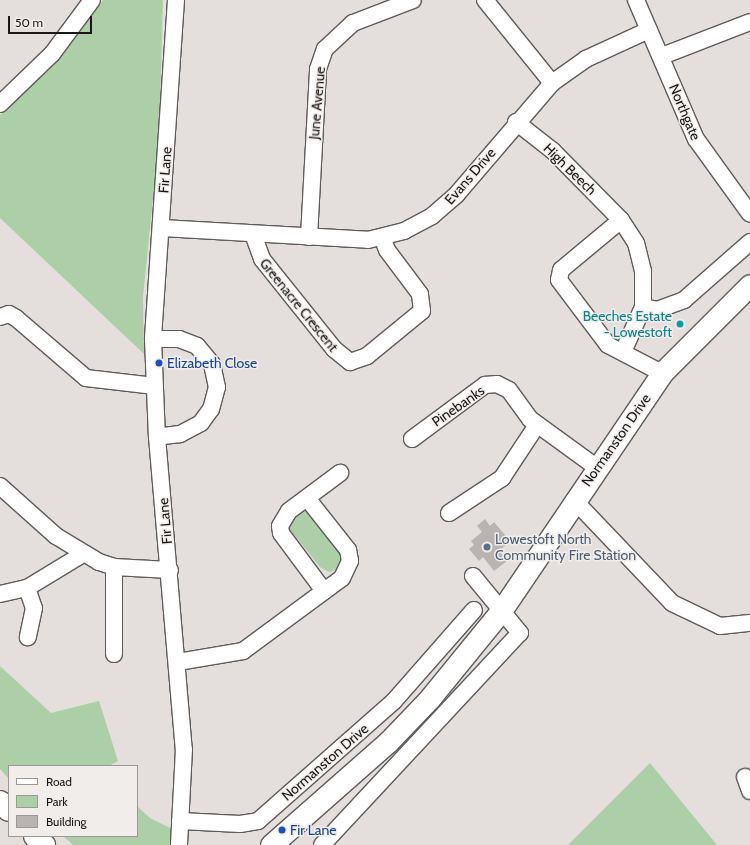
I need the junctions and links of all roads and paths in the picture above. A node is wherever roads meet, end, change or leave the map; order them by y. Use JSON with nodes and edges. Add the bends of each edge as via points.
{"nodes":[{"id":1,"x":92,"y":0,"type":"edge"},
{"id":2,"x":176,"y":0,"type":"edge"},
{"id":3,"x":413,"y":0,"type":"edge"},
{"id":4,"x":485,"y":0,"type":"edge"},
{"id":5,"x":636,"y":0,"type":"edge"},
{"id":6,"x":750,"y":22,"type":"edge"},
{"id":7,"x":649,"y":30,"type":"junction"},
{"id":8,"x":662,"y":56,"type":"junction"},
{"id":9,"x":552,"y":83,"type":"junction"},
{"id":10,"x":0,"y":104,"type":"edge"},
{"id":11,"x":516,"y":122,"type":"junction"},
{"id":12,"x":750,"y":214,"type":"edge"},
{"id":13,"x":621,"y":220,"type":"junction"},
{"id":14,"x":162,"y":228,"type":"junction"},
{"id":15,"x":253,"y":234,"type":"junction"},
{"id":16,"x":308,"y":237,"type":"junction"},
{"id":17,"x":382,"y":237,"type":"junction"},
{"id":18,"x":750,"y":242,"type":"edge"},
{"id":19,"x":750,"y":285,"type":"edge"},
{"id":20,"x":643,"y":307,"type":"junction"},
{"id":21,"x":0,"y":317,"type":"edge"},
{"id":22,"x":153,"y":339,"type":"junction"},
{"id":23,"x":623,"y":352,"type":"junction"},
{"id":24,"x":662,"y":373,"type":"junction"},
{"id":25,"x":154,"y":386,"type":"junction"},
{"id":26,"x":537,"y":425,"type":"junction"},
{"id":27,"x":157,"y":437,"type":"junction"},
{"id":28,"x":412,"y":439,"type":"dead end"},
{"id":29,"x":596,"y":468,"type":"junction"},
{"id":30,"x":340,"y":473,"type":"dead end"},
{"id":31,"x":0,"y":486,"type":"edge"},
{"id":32,"x":307,"y":498,"type":"junction"},
{"id":33,"x":574,"y":500,"type":"junction"},
{"id":34,"x":449,"y":513,"type":"dead end"},
{"id":35,"x":83,"y":554,"type":"junction"},
{"id":36,"x":114,"y":567,"type":"junction"},
{"id":37,"x":170,"y":570,"type":"junction"},
{"id":38,"x":474,"y":576,"type":"dead end"},
{"id":39,"x":27,"y":588,"type":"junction"},
{"id":40,"x":324,"y":591,"type":"junction"},
{"id":41,"x":0,"y":594,"type":"edge"},
{"id":42,"x":474,"y":610,"type":"dead end"},
{"id":43,"x":502,"y":611,"type":"junction"},
{"id":44,"x":750,"y":623,"type":"edge"},
{"id":45,"x":28,"y":636,"type":"dead end"},
{"id":46,"x":445,"y":646,"type":"junction"},
{"id":47,"x":114,"y":654,"type":"dead end"},
{"id":48,"x":462,"y":659,"type":"junction"},
{"id":49,"x":178,"y":662,"type":"junction"},
{"id":50,"x":0,"y":802,"type":"edge"},
{"id":51,"x":8,"y":809,"type":"edge"},
{"id":52,"x":180,"y":820,"type":"junction"},
{"id":53,"x":36,"y":837,"type":"edge"},
{"id":54,"x":44,"y":845,"type":"edge"},
{"id":55,"x":179,"y":845,"type":"edge"},
{"id":56,"x":271,"y":845,"type":"edge"},
{"id":57,"x":322,"y":845,"type":"edge"}],
"edges":[{"from":1,"to":10,"type":"street","via":[[52,54]]},
{"from":2,"to":14,"type":"street","name":"Fir Lane"},
{"from":3,"to":16,"type":"street","name":"June Avenue","via":[[352,23],[325,49],[318,69]]},
{"from":4,"to":9,"type":"street"},
{"from":5,"to":7,"type":"street","name":"Northgate"},
{"from":6,"to":8,"type":"street"},
{"from":7,"to":8,"type":"street","name":"Northgate"},
{"from":7,"to":9,"type":"street","name":"Evans Drive","via":[[586,59]]},
{"from":8,"to":12,"type":"street","name":"Northgate","via":[[686,118],[707,158]]},
{"from":9,"to":11,"type":"street","name":"Evans Drive"},
{"from":11,"to":13,"type":"street","name":"High Beech","via":[[553,151]]},
{"from":11,"to":17,"type":"street","name":"Evans Drive","via":[[446,205],[419,224]]},
{"from":13,"to":20,"type":"street","name":"High Beech","via":[[636,243],[642,272]]},
{"from":13,"to":23,"type":"street","via":[[560,270],[559,280],[608,345]]},
{"from":14,"to":15,"type":"street","name":"Evans Drive"},
{"from":14,"to":22,"type":"street","name":"Fir Lane"},
{"from":15,"to":16,"type":"street","name":"Evans Drive"},
{"from":15,"to":17,"type":"street","name":"Greenacre Crescent","via":[[262,259],[334,349],[350,362],[367,356],[422,311],[420,294],[387,250]]},
{"from":16,"to":17,"type":"street","name":"Evans Drive","via":[[368,240]]},
{"from":18,"to":20,"type":"street","via":[[684,300],[657,310]]},
{"from":19,"to":24,"type":"main road","name":"Normanston Drive"},
{"from":20,"to":23,"type":"street","name":"High Beech"},
{"from":21,"to":25,"type":"street","via":[[9,314],[16,318],[86,378]]},
{"from":22,"to":25,"type":"street","name":"Fir Lane"},
{"from":22,"to":27,"type":"street","via":[[179,339],[197,346],[212,364],[217,387],[211,409],[201,423],[180,434]]},
{"from":23,"to":24,"type":"street"},
{"from":24,"to":29,"type":"main road","name":"Normanston Drive"},
{"from":25,"to":27,"type":"street","name":"Fir Lane"},
{"from":26,"to":28,"type":"street","name":"Pinebanks","via":[[509,390],[491,384]]},
{"from":26,"to":29,"type":"street","name":"Pinebanks"},
{"from":26,"to":34,"type":"street","via":[[502,478]]},
{"from":27,"to":37,"type":"street","name":"Fir Lane"},
{"from":29,"to":33,"type":"main road","name":"Normanston Drive"},
{"from":30,"to":32,"type":"street"},
{"from":31,"to":35,"type":"street","via":[[56,536]]},
{"from":32,"to":40,"type":"street","via":[[348,550],[350,561],[342,578]]},
{"from":32,"to":40,"type":"street","via":[[283,518],[281,533]]},
{"from":33,"to":43,"type":"main road","name":"Normanston Drive"},
{"from":33,"to":44,"type":"street","via":[[672,603],[720,626]]},
{"from":35,"to":36,"type":"street"},
{"from":35,"to":39,"type":"street"},
{"from":36,"to":37,"type":"street"},
{"from":36,"to":47,"type":"street"},
{"from":37,"to":49,"type":"street","name":"Fir Lane"},
{"from":38,"to":43,"type":"street"},
{"from":39,"to":41,"type":"street"},
{"from":39,"to":45,"type":"street","via":[[34,608]]},
{"from":40,"to":49,"type":"street","via":[[243,651]]},
{"from":42,"to":46,"type":"street","name":"Normanston Drive"},
{"from":43,"to":48,"type":"main road","name":"Normanston Drive"},
{"from":43,"to":57,"type":"street","via":[[520,633]]},
{"from":46,"to":48,"type":"street"},
{"from":46,"to":52,"type":"street","name":"Normanston Drive","via":[[394,701],[258,821],[240,824]]},
{"from":48,"to":56,"type":"main road","name":"Normanston Drive","via":[[388,742]]},
{"from":49,"to":52,"type":"street","name":"Fir Lane","via":[[184,749]]},
{"from":50,"to":51,"type":"highway"},
{"from":52,"to":55,"type":"street","name":"Fir Lane"},
{"from":53,"to":54,"type":"highway"}]}
